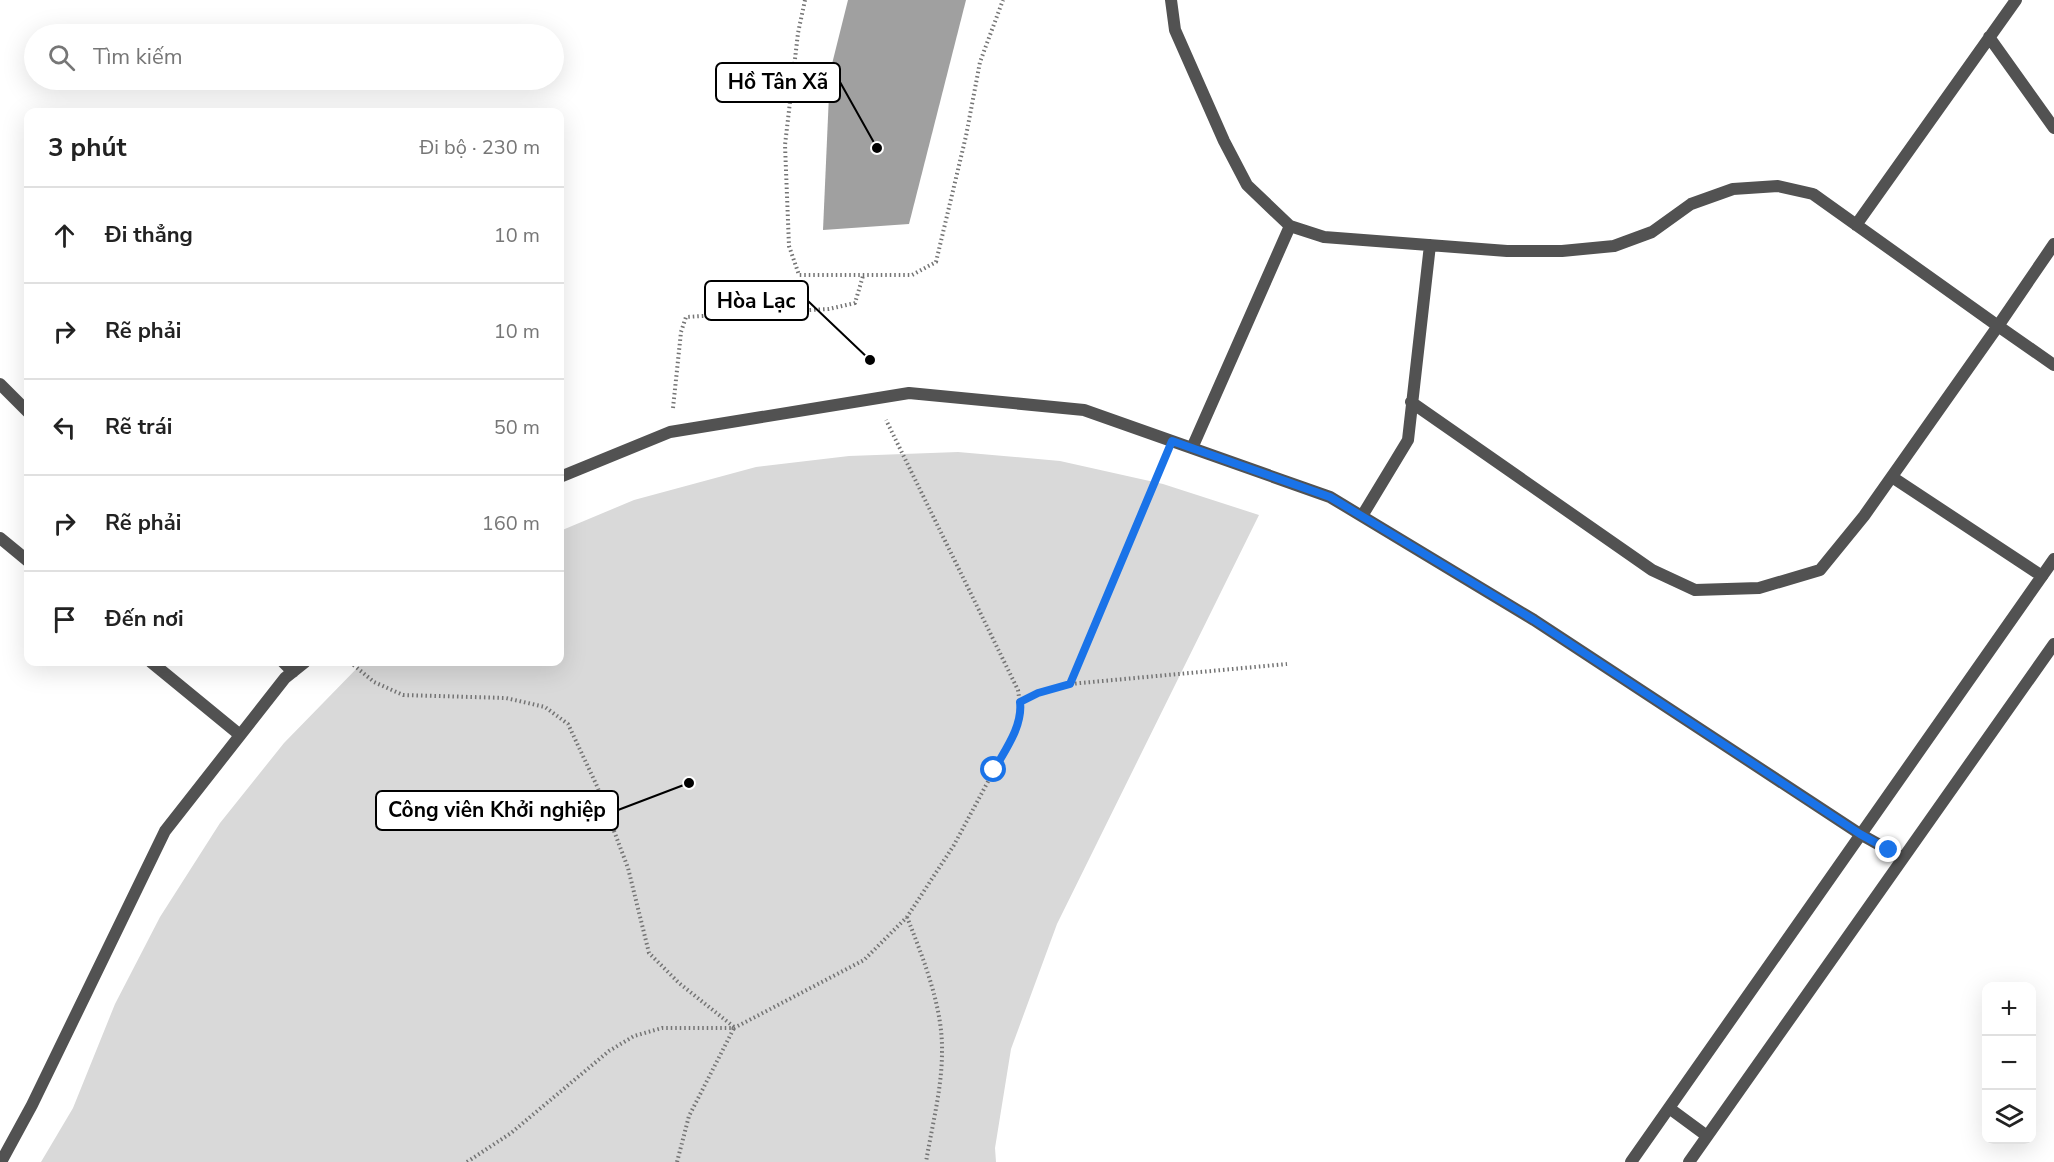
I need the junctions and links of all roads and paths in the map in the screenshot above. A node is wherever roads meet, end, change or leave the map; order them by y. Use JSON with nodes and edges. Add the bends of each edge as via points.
{"nodes":[{"id":1,"x":805,"y":0,"type":"edge"},
{"id":2,"x":1003,"y":0,"type":"edge"},
{"id":3,"x":1171,"y":0,"type":"edge"},
{"id":4,"x":2016,"y":0,"type":"edge"},
{"id":5,"x":1989,"y":37,"type":"junction"},
{"id":6,"x":2054,"y":128,"type":"edge"},
{"id":7,"x":1856,"y":225,"type":"junction"},
{"id":8,"x":1290,"y":226,"type":"junction"},
{"id":9,"x":2054,"y":244,"type":"edge"},
{"id":10,"x":1430,"y":245,"type":"junction"},
{"id":11,"x":863,"y":276,"type":"junction"},
{"id":12,"x":1998,"y":326,"type":"junction"},
{"id":13,"x":2054,"y":365,"type":"edge"},
{"id":14,"x":0,"y":384,"type":"edge"},
{"id":15,"x":874,"y":399,"type":"junction"},
{"id":16,"x":1411,"y":402,"type":"junction"},
{"id":17,"x":24,"y":408,"type":"edge"},
{"id":18,"x":670,"y":432,"type":"junction"},
{"id":19,"x":1172,"y":441,"type":"junction"},
{"id":20,"x":1192,"y":448,"type":"junction"},
{"id":21,"x":564,"y":475,"type":"edge"},
{"id":22,"x":1892,"y":477,"type":"junction"},
{"id":23,"x":1362,"y":516,"type":"junction"},
{"id":24,"x":0,"y":538,"type":"edge"},
{"id":25,"x":24,"y":558,"type":"edge"},
{"id":26,"x":2054,"y":559,"type":"edge"},
{"id":27,"x":2042,"y":576,"type":"junction"},
{"id":28,"x":2054,"y":644,"type":"edge"},
{"id":29,"x":1287,"y":664,"type":"dead end"},
{"id":30,"x":156,"y":666,"type":"edge"},
{"id":31,"x":287,"y":666,"type":"edge"},
{"id":32,"x":300,"y":666,"type":"edge"},
{"id":33,"x":355,"y":666,"type":"edge"},
{"id":34,"x":293,"y":672,"type":"junction"},
{"id":35,"x":1070,"y":684,"type":"junction"},
{"id":36,"x":1020,"y":702,"type":"junction"},
{"id":37,"x":240,"y":735,"type":"junction"},
{"id":38,"x":1860,"y":834,"type":"junction"},
{"id":39,"x":1903,"y":858,"type":"junction"},
{"id":40,"x":907,"y":917,"type":"junction"},
{"id":41,"x":734,"y":1028,"type":"junction"},
{"id":42,"x":1669,"y":1108,"type":"junction"},
{"id":43,"x":1707,"y":1136,"type":"junction"},
{"id":44,"x":1,"y":1162,"type":"edge"},
{"id":45,"x":467,"y":1162,"type":"edge"},
{"id":46,"x":677,"y":1162,"type":"edge"},
{"id":47,"x":926,"y":1162,"type":"edge"},
{"id":48,"x":1631,"y":1162,"type":"edge"},
{"id":49,"x":1689,"y":1162,"type":"edge"}],
"edges":[{"from":1,"to":11,"type":"path","via":[[785,145],[789,246],[799,275]]},
{"from":2,"to":11,"type":"path","via":[[980,62],[936,262],[912,275]]},
{"from":3,"to":8,"type":"street","via":[[1175,30],[1247,185]]},
{"from":4,"to":5,"type":"street"},
{"from":5,"to":6,"type":"street"},
{"from":5,"to":7,"type":"street"},
{"from":7,"to":10,"type":"street","via":[[1813,194],[1778,186],[1733,189],[1691,204],[1652,232],[1614,246],[1562,252],[1507,252]]},
{"from":7,"to":12,"type":"street"},
{"from":8,"to":10,"type":"street","via":[[1324,237]]},
{"from":8,"to":20,"type":"street"},
{"from":9,"to":12,"type":"street"},
{"from":10,"to":16,"type":"street"},
{"from":11,"to":18,"type":"path","via":[[855,303],[829,309],[686,317]]},
{"from":12,"to":13,"type":"street"},
{"from":12,"to":22,"type":"street"},
{"from":14,"to":17,"type":"street"},
{"from":15,"to":18,"type":"street"},
{"from":15,"to":19,"type":"street","via":[[909,393],[1084,410]]},
{"from":15,"to":36,"type":"path","via":[[1018,690]]},
{"from":16,"to":22,"type":"street","via":[[1652,570],[1695,590],[1759,588],[1820,570]]},
{"from":16,"to":23,"type":"street","via":[[1408,440]]},
{"from":18,"to":21,"type":"street"},
{"from":19,"to":20,"type":"street"},
{"from":19,"to":35,"type":"path"},
{"from":20,"to":23,"type":"street","via":[[1330,497]]},
{"from":22,"to":27,"type":"street"},
{"from":23,"to":38,"type":"street","via":[[1544,627]]},
{"from":24,"to":25,"type":"street"},
{"from":26,"to":27,"type":"street"},
{"from":27,"to":38,"type":"street"},
{"from":28,"to":39,"type":"street"},
{"from":29,"to":35,"type":"path"},
{"from":30,"to":37,"type":"street"},
{"from":31,"to":34,"type":"street"},
{"from":32,"to":34,"type":"street"},
{"from":33,"to":41,"type":"path","via":[[374,682],[403,695],[506,698],[544,707],[568,724],[628,868],[649,953]]},
{"from":34,"to":37,"type":"street"},
{"from":35,"to":36,"type":"path"},
{"from":36,"to":40,"type":"path","via":[[1021,713],[1009,743],[954,845]]},
{"from":37,"to":44,"type":"street","via":[[165,831]]},
{"from":38,"to":39,"type":"street"},
{"from":38,"to":42,"type":"street"},
{"from":39,"to":43,"type":"street"},
{"from":40,"to":41,"type":"path","via":[[864,960]]},
{"from":40,"to":47,"type":"path","via":[[936,1005],[942,1051]]},
{"from":41,"to":45,"type":"path","via":[[662,1028],[634,1036],[609,1051],[511,1133]]},
{"from":41,"to":46,"type":"path","via":[[689,1116]]},
{"from":42,"to":43,"type":"street"},
{"from":42,"to":48,"type":"street"},
{"from":43,"to":49,"type":"street"}]}
